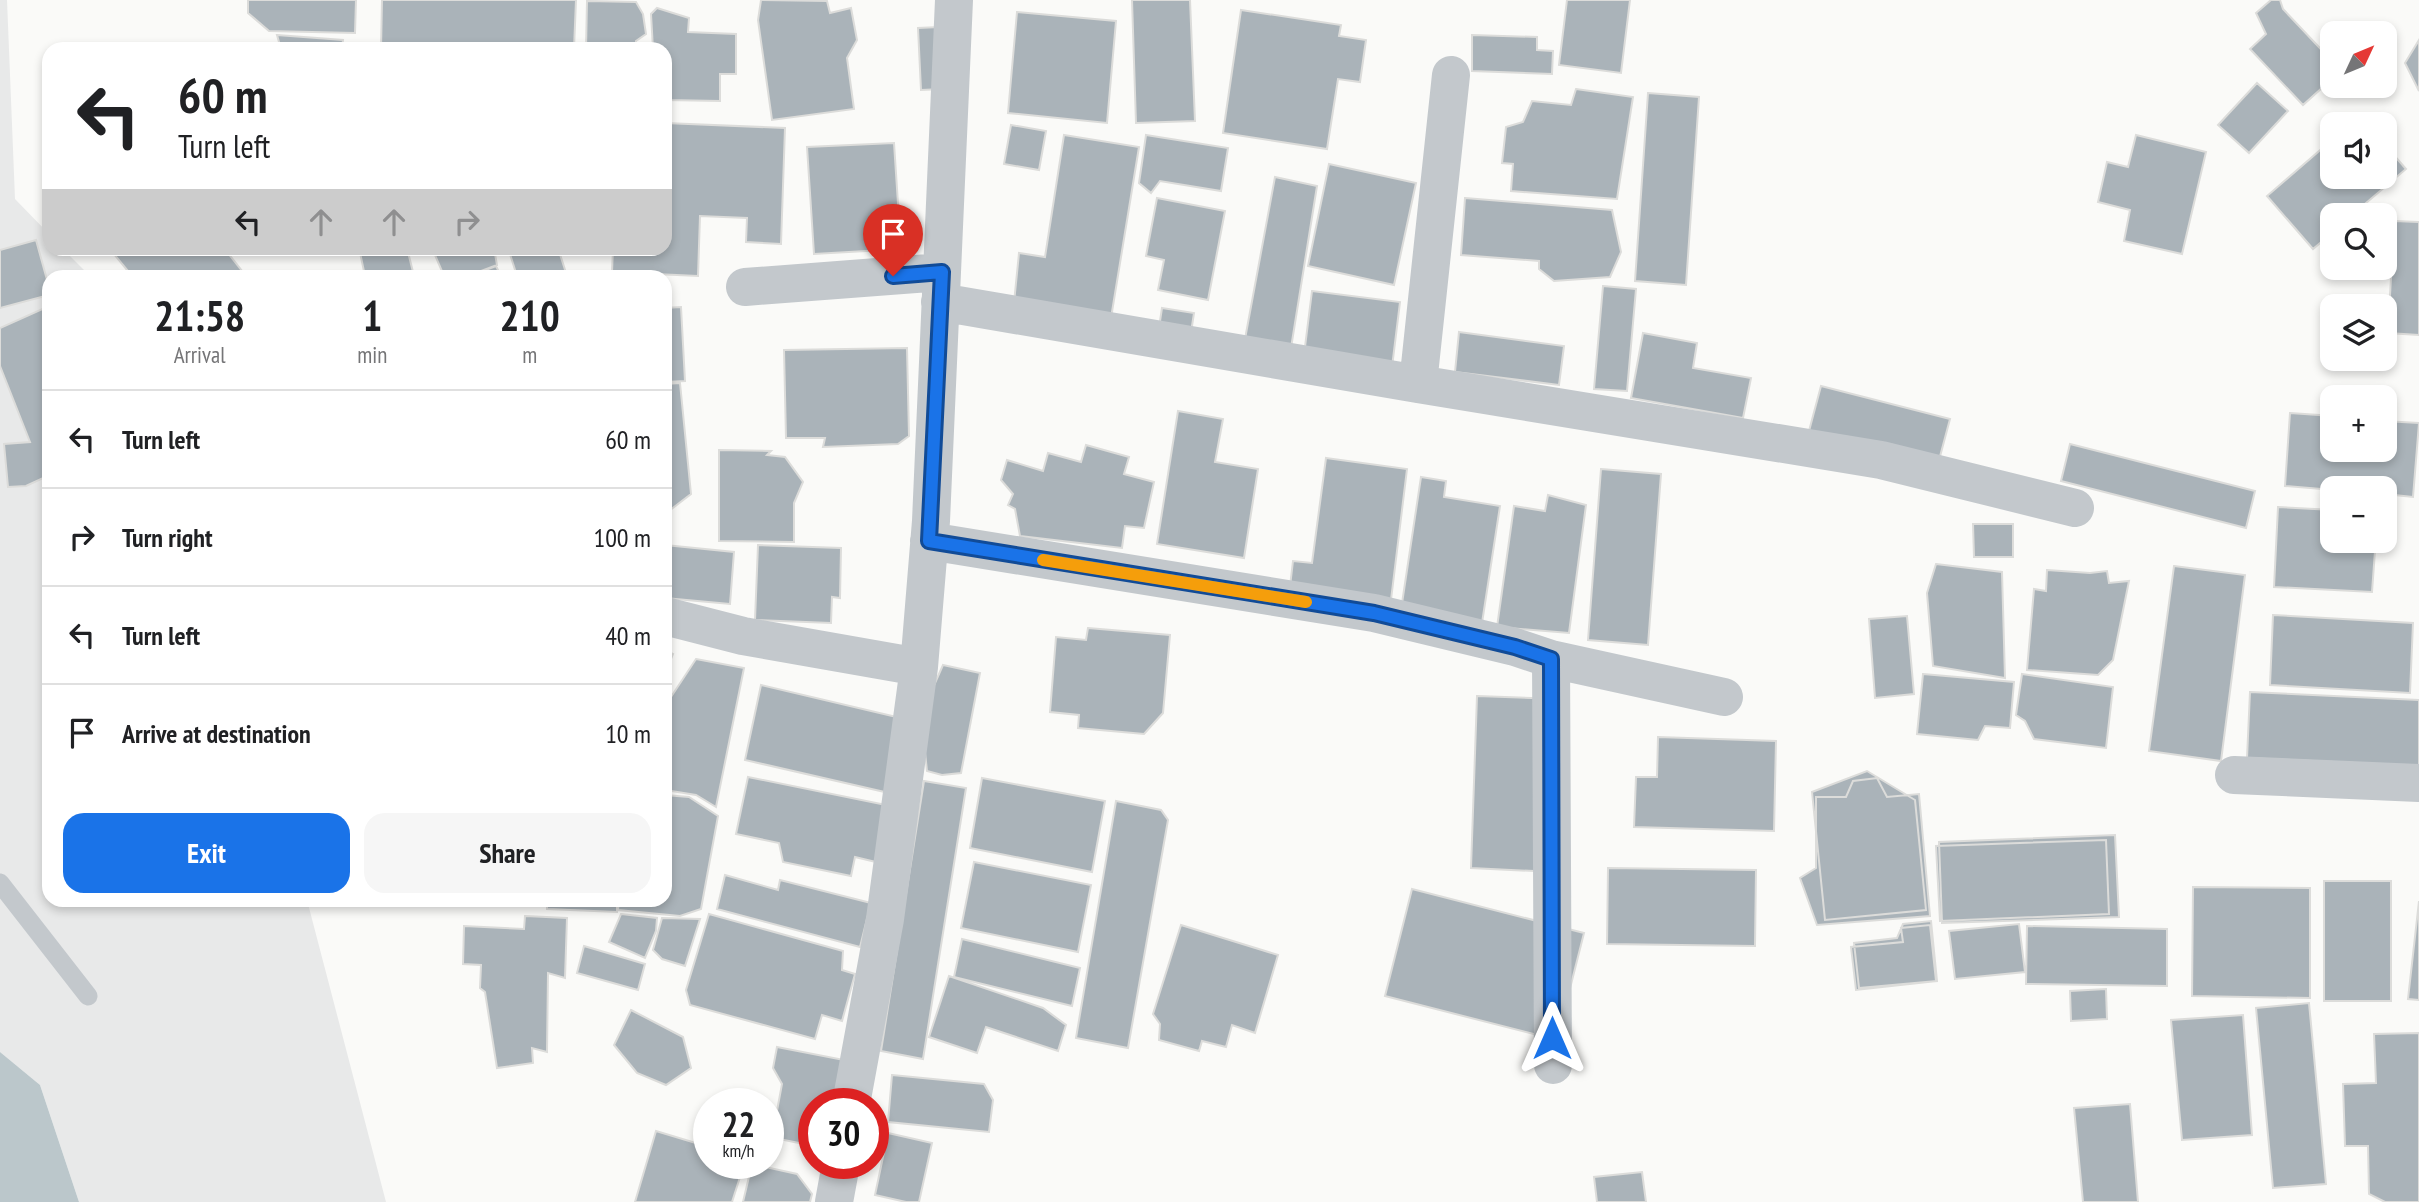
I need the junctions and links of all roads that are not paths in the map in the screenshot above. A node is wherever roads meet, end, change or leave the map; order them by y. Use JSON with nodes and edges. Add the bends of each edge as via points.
{"nodes":[{"id":1,"x":954,"y":0,"type":"edge"},
{"id":2,"x":1451,"y":75,"type":"dead end"},
{"id":3,"x":745,"y":287,"type":"dead end"},
{"id":4,"x":941,"y":287,"type":"junction"},
{"id":5,"x":1418,"y":384,"type":"junction"},
{"id":6,"x":2075,"y":508,"type":"dead end"},
{"id":7,"x":929,"y":541,"type":"junction"},
{"id":8,"x":672,"y":618,"type":"edge"},
{"id":9,"x":1551,"y":659,"type":"junction"},
{"id":10,"x":919,"y":667,"type":"junction"},
{"id":11,"x":1724,"y":697,"type":"dead end"},
{"id":12,"x":2234,"y":775,"type":"dead end"},
{"id":13,"x":2419,"y":783,"type":"edge"},
{"id":14,"x":0,"y":883,"type":"edge"},
{"id":15,"x":88,"y":996,"type":"dead end"},
{"id":16,"x":1553,"y":1065,"type":"dead end"},
{"id":17,"x":854,"y":1088,"type":"edge"},
{"id":18,"x":838,"y":1179,"type":"edge"},
{"id":19,"x":834,"y":1202,"type":"edge"}],
"edges":[{"from":1,"to":4,"type":"street"},
{"from":2,"to":5,"type":"street"},
{"from":3,"to":4,"type":"street"},
{"from":4,"to":5,"type":"street"},
{"from":4,"to":7,"type":"street"},
{"from":5,"to":6,"type":"street","via":[[1881,460]]},
{"from":7,"to":9,"type":"street","via":[[1374,613]]},
{"from":7,"to":10,"type":"street"},
{"from":8,"to":10,"type":"street","via":[[743,636]]},
{"from":9,"to":11,"type":"street"},
{"from":9,"to":16,"type":"street"},
{"from":10,"to":17,"type":"street","via":[[887,905]]},
{"from":12,"to":13,"type":"street"},
{"from":14,"to":15,"type":"lane"},
{"from":18,"to":19,"type":"street"}]}
